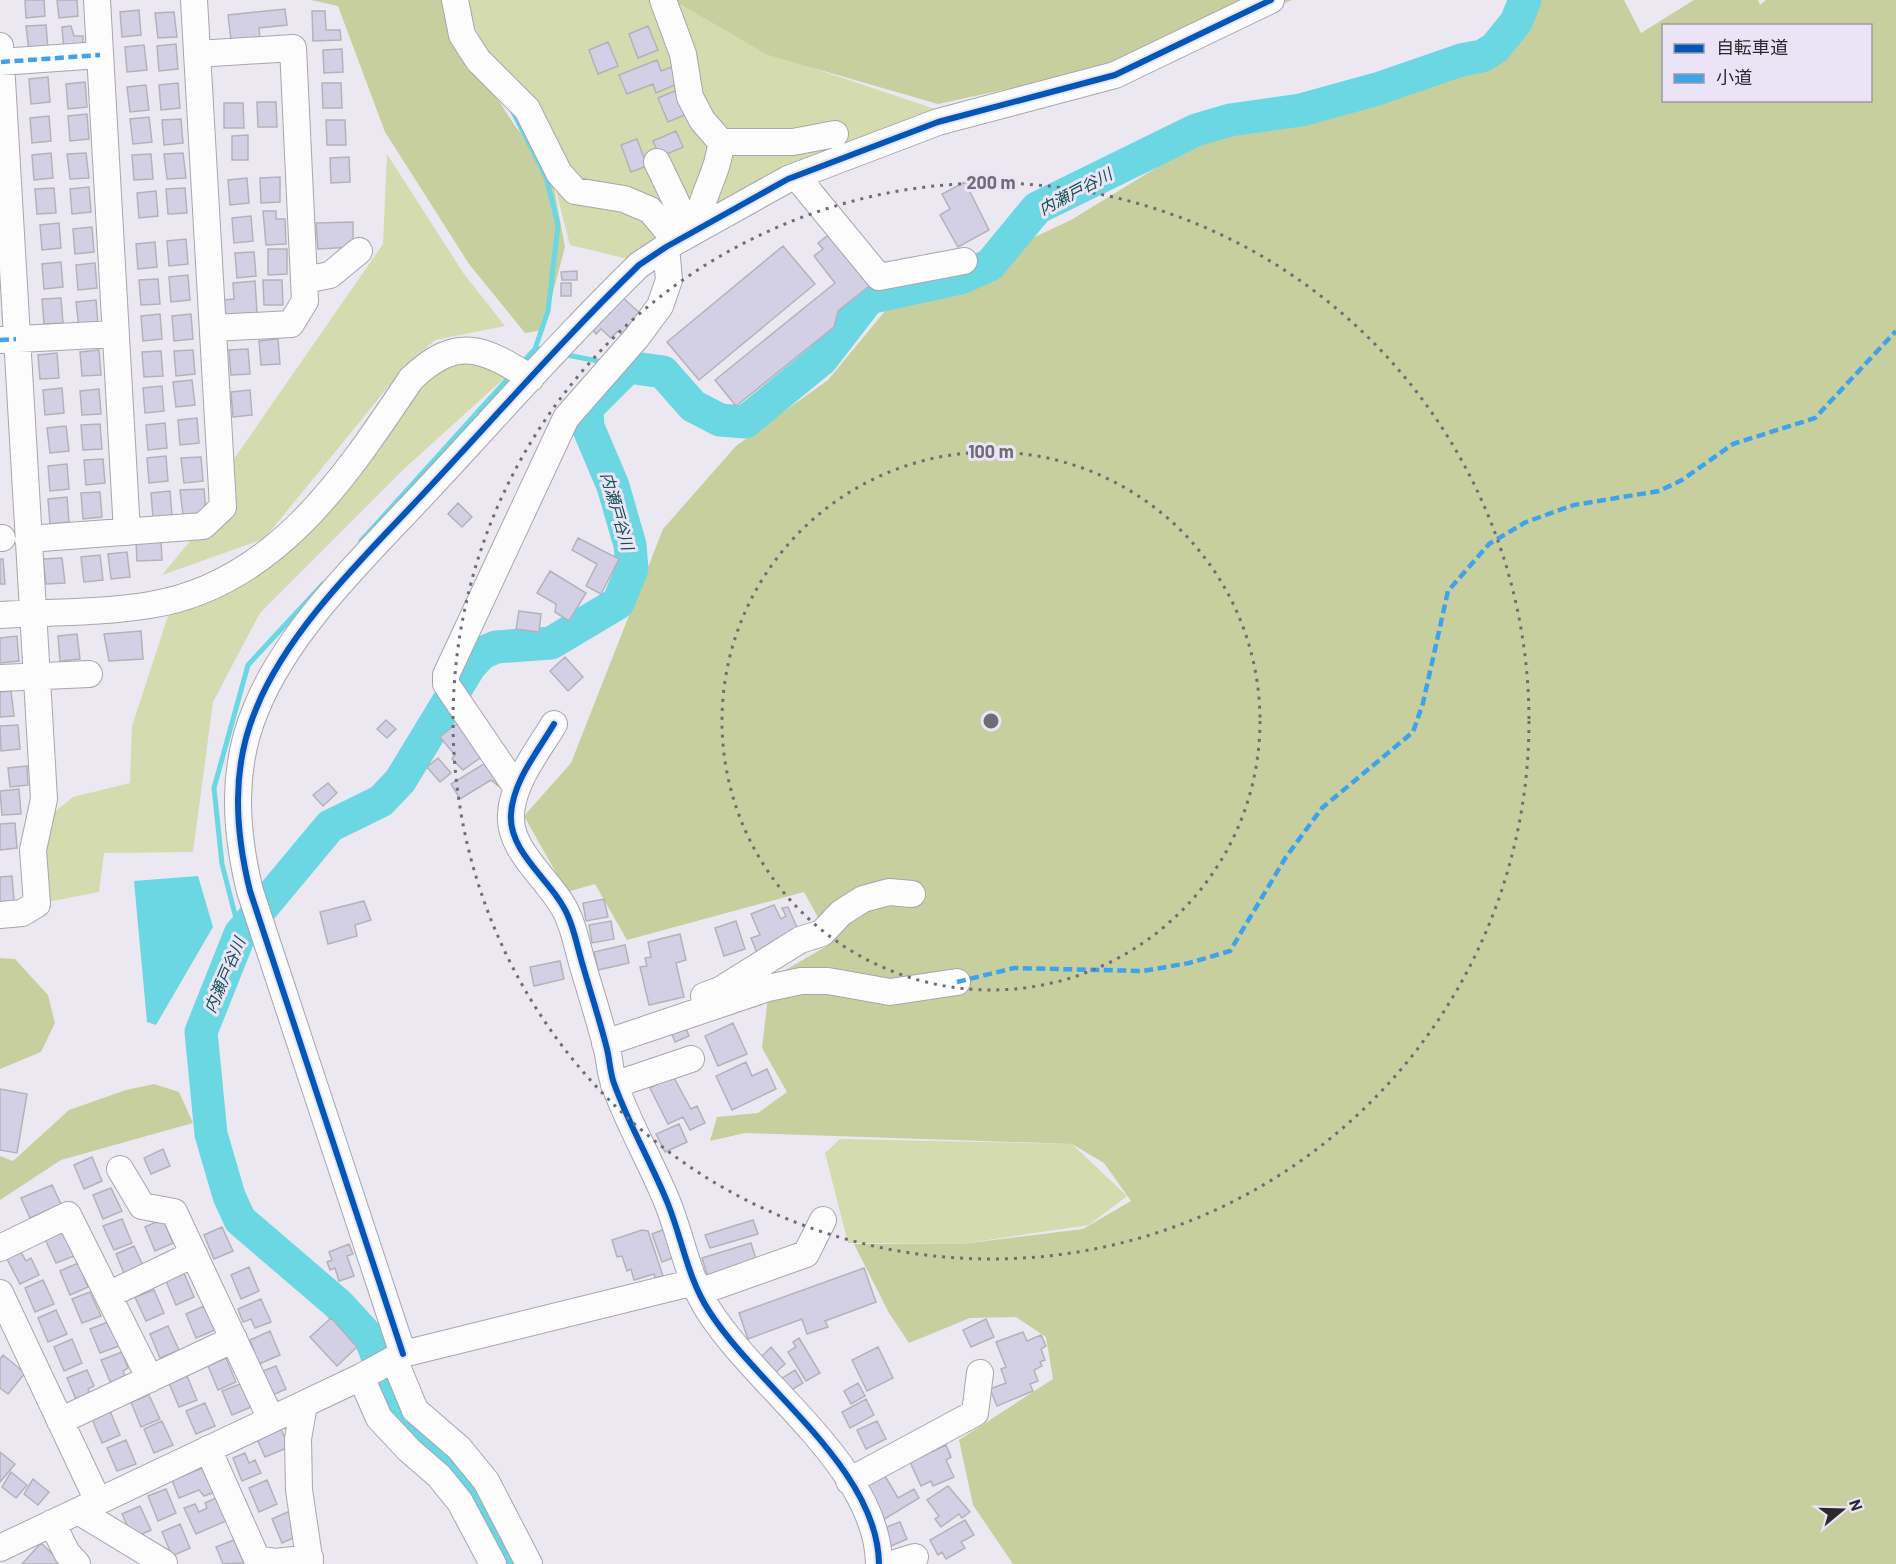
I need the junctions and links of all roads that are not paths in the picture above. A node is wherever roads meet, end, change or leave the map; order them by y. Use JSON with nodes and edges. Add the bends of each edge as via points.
{"nodes":[{"id":1,"x":97,"y":0,"type":"edge"},
{"id":2,"x":194,"y":0,"type":"edge"},
{"id":3,"x":456,"y":0,"type":"edge"},
{"id":4,"x":663,"y":0,"type":"edge"},
{"id":5,"x":1271,"y":0,"type":"edge"},
{"id":6,"x":197,"y":54,"type":"junction"},
{"id":7,"x":100,"y":55,"type":"junction"},
{"id":8,"x":0,"y":57,"type":"edge"},
{"id":9,"x":835,"y":134,"type":"dead end"},
{"id":10,"x":721,"y":142,"type":"junction"},
{"id":11,"x":657,"y":162,"type":"dead end"},
{"id":12,"x":796,"y":176,"type":"junction"},
{"id":13,"x":683,"y":238,"type":"junction"},
{"id":14,"x":359,"y":251,"type":"dead end"},
{"id":15,"x":964,"y":261,"type":"dead end"},
{"id":16,"x":304,"y":280,"type":"junction"},
{"id":17,"x":213,"y":328,"type":"junction"},
{"id":18,"x":116,"y":334,"type":"junction"},
{"id":19,"x":8,"y":340,"type":"edge"},
{"id":20,"x":528,"y":370,"type":"junction"},
{"id":21,"x":127,"y":532,"type":"junction"},
{"id":22,"x":28,"y":539,"type":"junction"},
{"id":23,"x":32,"y":613,"type":"junction"},
{"id":24,"x":0,"y":615,"type":"edge"},
{"id":25,"x":89,"y":674,"type":"dead end"},
{"id":26,"x":35,"y":677,"type":"junction"},
{"id":27,"x":0,"y":678,"type":"edge"},
{"id":28,"x":554,"y":724,"type":"dead end"},
{"id":29,"x":516,"y":787,"type":"junction"},
{"id":30,"x":912,"y":894,"type":"dead end"},
{"id":31,"x":0,"y":915,"type":"edge"},
{"id":32,"x":957,"y":982,"type":"dead end"},
{"id":33,"x":604,"y":1038,"type":"junction"},
{"id":34,"x":691,"y":1059,"type":"dead end"},
{"id":35,"x":614,"y":1085,"type":"junction"},
{"id":36,"x":120,"y":1169,"type":"dead end"},
{"id":37,"x":823,"y":1220,"type":"dead end"},
{"id":38,"x":0,"y":1248,"type":"edge"},
{"id":39,"x":194,"y":1254,"type":"junction"},
{"id":40,"x":697,"y":1287,"type":"junction"},
{"id":41,"x":0,"y":1293,"type":"edge"},
{"id":42,"x":108,"y":1295,"type":"junction"},
{"id":43,"x":234,"y":1339,"type":"junction"},
{"id":44,"x":399,"y":1357,"type":"junction"},
{"id":45,"x":980,"y":1373,"type":"dead end"},
{"id":46,"x":366,"y":1375,"type":"junction"},
{"id":47,"x":150,"y":1379,"type":"junction"},
{"id":48,"x":304,"y":1404,"type":"junction"},
{"id":49,"x":271,"y":1419,"type":"junction"},
{"id":50,"x":60,"y":1421,"type":"junction"},
{"id":51,"x":208,"y":1449,"type":"junction"},
{"id":52,"x":849,"y":1481,"type":"junction"},
{"id":53,"x":88,"y":1506,"type":"junction"},
{"id":54,"x":52,"y":1523,"type":"junction"},
{"id":55,"x":0,"y":1548,"type":"edge"},
{"id":56,"x":310,"y":1561,"type":"edge"},
{"id":57,"x":164,"y":1563,"type":"edge"},
{"id":58,"x":77,"y":1564,"type":"edge"},
{"id":59,"x":493,"y":1564,"type":"edge"},
{"id":60,"x":529,"y":1564,"type":"edge"},
{"id":61,"x":879,"y":1564,"type":"edge"}],
"edges":[{"from":1,"to":7,"type":"street"},
{"from":2,"to":6,"type":"street"},
{"from":3,"to":13,"type":"street","via":[[462,35],[478,60],[527,109],[567,182],[575,190],[624,199],[650,210]]},
{"from":4,"to":10,"type":"street","via":[[683,54],[690,97],[702,120]]},
{"from":5,"to":12,"type":"street","via":[[1115,75],[938,122]]},
{"from":6,"to":16,"type":"street","via":[[294,48]]},
{"from":6,"to":17,"type":"street"},
{"from":7,"to":8,"type":"street"},
{"from":7,"to":18,"type":"street"},
{"from":8,"to":19,"type":"street"},
{"from":9,"to":10,"type":"street","via":[[793,142]]},
{"from":10,"to":13,"type":"street","via":[[720,159]]},
{"from":11,"to":13,"type":"street"},
{"from":12,"to":13,"type":"street"},
{"from":12,"to":15,"type":"street","via":[[879,278]]},
{"from":13,"to":20,"type":"street","via":[[639,265],[565,342]]},
{"from":13,"to":29,"type":"street","via":[[660,306],[566,418],[446,675],[446,684]]},
{"from":14,"to":16,"type":"street","via":[[330,275]]},
{"from":16,"to":17,"type":"street","via":[[305,301],[291,324]]},
{"from":17,"to":21,"type":"street","via":[[223,507],[203,526]]},
{"from":18,"to":19,"type":"street"},
{"from":18,"to":21,"type":"street"},
{"from":19,"to":22,"type":"street"},
{"from":20,"to":23,"type":"street","via":[[471,350],[443,356],[426,365],[411,379],[331,493],[295,530],[237,574],[195,593],[151,605]]},
{"from":20,"to":44,"type":"street","via":[[339,585],[286,653],[268,682],[246,736],[238,785],[240,851],[250,891]]},
{"from":21,"to":22,"type":"street"},
{"from":22,"to":23,"type":"street"},
{"from":23,"to":24,"type":"street"},
{"from":23,"to":26,"type":"street"},
{"from":25,"to":26,"type":"street"},
{"from":26,"to":27,"type":"street"},
{"from":26,"to":31,"type":"street","via":[[44,799],[33,850],[37,904],[22,913]]},
{"from":28,"to":29,"type":"street"},
{"from":29,"to":33,"type":"street","via":[[510,815],[515,837],[569,916]]},
{"from":30,"to":33,"type":"street","via":[[889,892],[863,899],[841,913],[822,933],[800,940],[720,990]]},
{"from":32,"to":33,"type":"street","via":[[890,992],[828,981],[801,981]]},
{"from":33,"to":35,"type":"street"},
{"from":34,"to":35,"type":"street"},
{"from":35,"to":40,"type":"street","via":[[668,1204]]},
{"from":36,"to":39,"type":"street","via":[[142,1206],[174,1212]]},
{"from":37,"to":40,"type":"street","via":[[806,1254]]},
{"from":38,"to":42,"type":"street","via":[[68,1215]]},
{"from":39,"to":42,"type":"street"},
{"from":39,"to":43,"type":"street"},
{"from":40,"to":44,"type":"street"},
{"from":40,"to":52,"type":"street","via":[[709,1311],[819,1439]]},
{"from":41,"to":50,"type":"street"},
{"from":42,"to":47,"type":"street"},
{"from":43,"to":47,"type":"street"},
{"from":43,"to":49,"type":"street"},
{"from":44,"to":46,"type":"street"},
{"from":44,"to":60,"type":"street","via":[[416,1410],[459,1448],[486,1481]]},
{"from":45,"to":52,"type":"street","via":[[975,1413]]},
{"from":46,"to":48,"type":"street"},
{"from":46,"to":59,"type":"street","via":[[379,1418],[460,1502]]},
{"from":47,"to":50,"type":"street"},
{"from":48,"to":49,"type":"street"},
{"from":48,"to":56,"type":"street","via":[[298,1439],[299,1490]]},
{"from":49,"to":51,"type":"street"},
{"from":50,"to":53,"type":"street"},
{"from":51,"to":53,"type":"street"},
{"from":51,"to":56,"type":"street","via":[[257,1559]]},
{"from":52,"to":61,"type":"street","via":[[862,1498],[879,1542]]},
{"from":53,"to":54,"type":"street"},
{"from":53,"to":57,"type":"street"},
{"from":54,"to":55,"type":"street"},
{"from":54,"to":58,"type":"street"}]}
